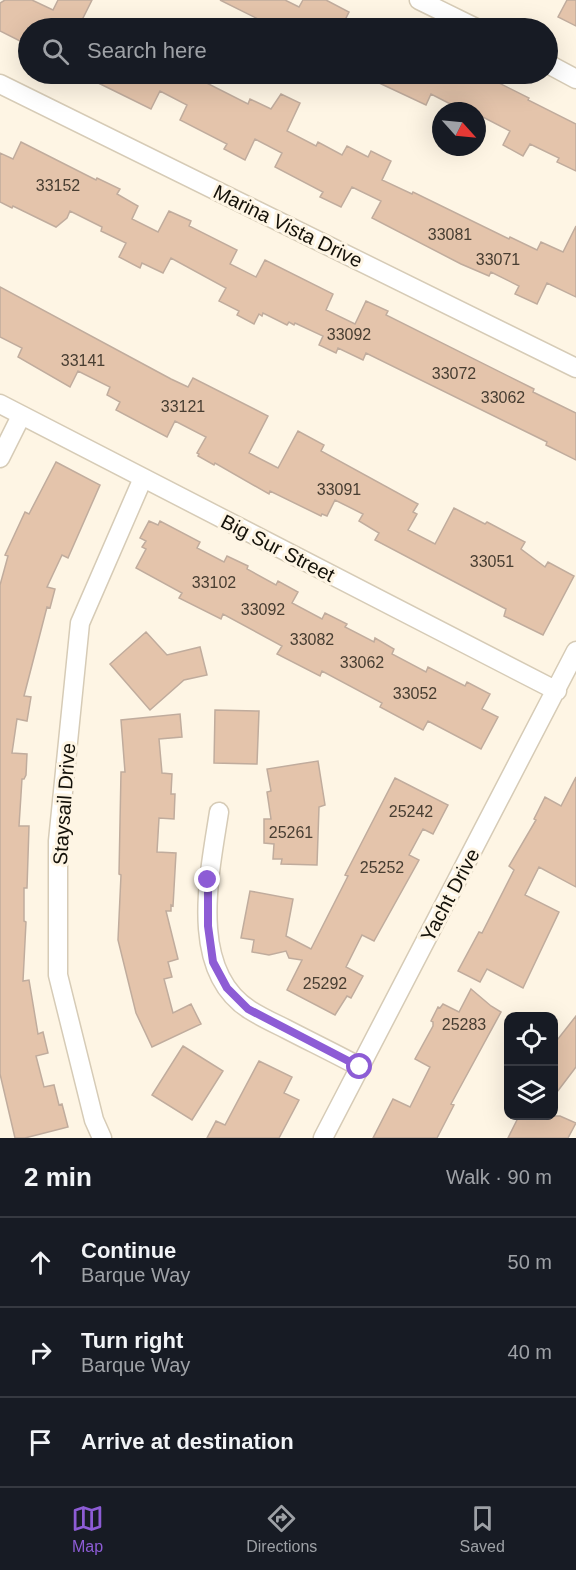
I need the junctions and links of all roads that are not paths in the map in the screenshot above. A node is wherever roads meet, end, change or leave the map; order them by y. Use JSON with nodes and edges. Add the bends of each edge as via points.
{"nodes":[{"id":1,"x":418,"y":0,"type":"edge"},
{"id":2,"x":455,"y":18,"type":"edge"},
{"id":3,"x":558,"y":69,"type":"edge"},
{"id":4,"x":576,"y":79,"type":"edge"},
{"id":5,"x":0,"y":84,"type":"edge"},
{"id":6,"x":576,"y":368,"type":"edge"},
{"id":7,"x":0,"y":404,"type":"edge"},
{"id":8,"x":21,"y":416,"type":"junction"},
{"id":9,"x":0,"y":459,"type":"edge"},
{"id":10,"x":143,"y":478,"type":"junction"},
{"id":11,"x":576,"y":651,"type":"edge"},
{"id":12,"x":557,"y":691,"type":"junction"},
{"id":13,"x":219,"y":812,"type":"dead end"},
{"id":14,"x":360,"y":1067,"type":"junction"},
{"id":15,"x":102,"y":1138,"type":"edge"},
{"id":16,"x":323,"y":1138,"type":"edge"}],
"edges":[{"from":1,"to":2,"type":"street"},
{"from":3,"to":4,"type":"street"},
{"from":5,"to":6,"type":"street","name":"Marina Vista Drive"},
{"from":7,"to":8,"type":"street","name":"Big Sur Street"},
{"from":8,"to":9,"type":"street"},
{"from":8,"to":10,"type":"street","name":"Big Sur Street"},
{"from":10,"to":12,"type":"street","name":"Big Sur Street"},
{"from":10,"to":15,"type":"street","name":"Staysail Drive","via":[[80,622],[58,841],[58,975],[94,1120]]},
{"from":11,"to":12,"type":"street","name":"Yacht Drive"},
{"from":12,"to":14,"type":"street","name":"Yacht Drive"},
{"from":13,"to":14,"type":"street","via":[[208,880],[208,926],[213,962],[227,988],[248,1009]]},
{"from":14,"to":16,"type":"street","name":"Yacht Drive"}]}
